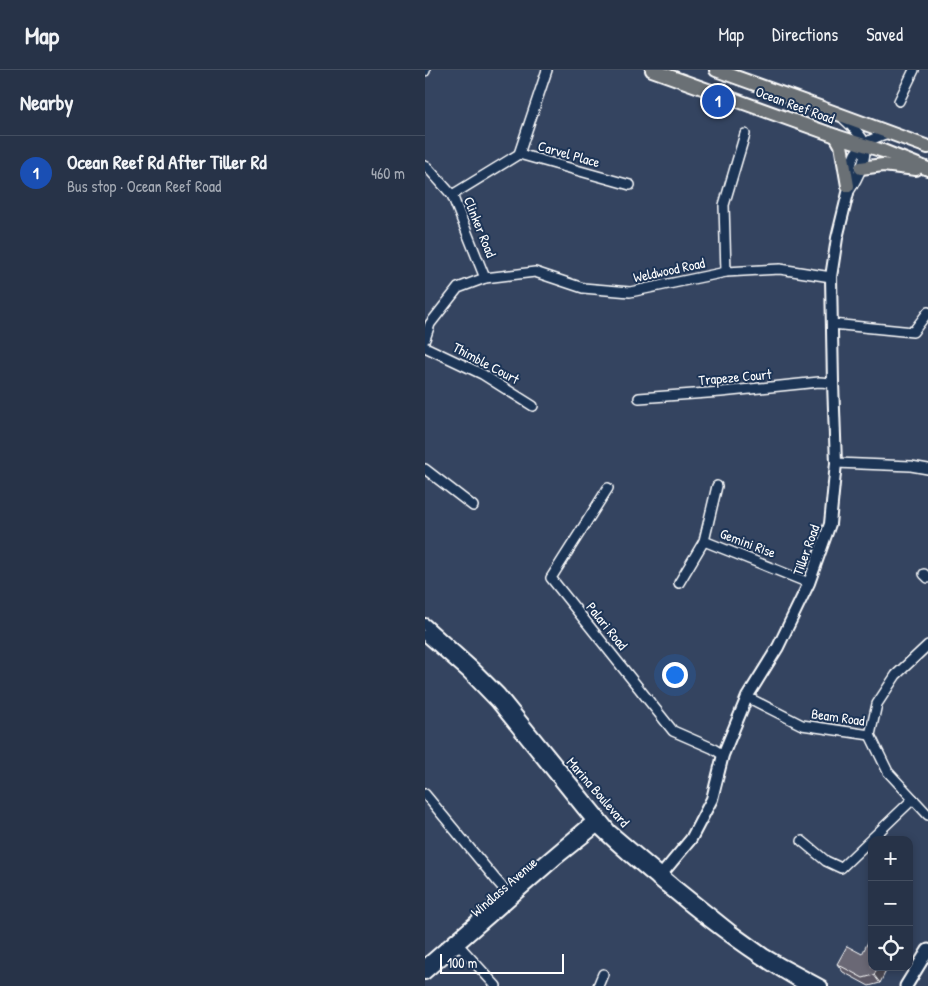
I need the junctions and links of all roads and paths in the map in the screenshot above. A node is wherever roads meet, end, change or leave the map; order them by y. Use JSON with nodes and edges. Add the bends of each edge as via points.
{"nodes":[{"id":1,"x":547,"y":70,"type":"edge"},
{"id":2,"x":652,"y":70,"type":"edge"},
{"id":3,"x":715,"y":70,"type":"edge"},
{"id":4,"x":914,"y":70,"type":"edge"},
{"id":5,"x":899,"y":102,"type":"dead end"},
{"id":6,"x":839,"y":114,"type":"junction"},
{"id":7,"x":889,"y":133,"type":"junction"},
{"id":8,"x":745,"y":134,"type":"dead end"},
{"id":9,"x":836,"y":136,"type":"junction"},
{"id":10,"x":863,"y":145,"type":"junction"},
{"id":11,"x":928,"y":147,"type":"edge"},
{"id":12,"x":519,"y":154,"type":"junction"},
{"id":13,"x":425,"y":166,"type":"edge"},
{"id":14,"x":861,"y":168,"type":"junction"},
{"id":15,"x":928,"y":170,"type":"edge"},
{"id":16,"x":630,"y":185,"type":"dead end"},
{"id":17,"x":848,"y":190,"type":"junction"},
{"id":18,"x":452,"y":195,"type":"junction"},
{"id":19,"x":726,"y":272,"type":"junction"},
{"id":20,"x":831,"y":277,"type":"junction"},
{"id":21,"x":485,"y":278,"type":"junction"},
{"id":22,"x":928,"y":312,"type":"edge"},
{"id":23,"x":832,"y":324,"type":"junction"},
{"id":24,"x":425,"y":339,"type":"edge"},
{"id":25,"x":425,"y":347,"type":"edge"},
{"id":26,"x":833,"y":383,"type":"junction"},
{"id":27,"x":639,"y":398,"type":"dead end"},
{"id":28,"x":533,"y":406,"type":"dead end"},
{"id":29,"x":836,"y":463,"type":"junction"},
{"id":30,"x":425,"y":469,"type":"edge"},
{"id":31,"x":928,"y":469,"type":"edge"},
{"id":32,"x":717,"y":486,"type":"dead end"},
{"id":33,"x":608,"y":488,"type":"dead end"},
{"id":34,"x":473,"y":506,"type":"dead end"},
{"id":35,"x":704,"y":541,"type":"junction"},
{"id":36,"x":809,"y":582,"type":"junction"},
{"id":37,"x":679,"y":584,"type":"dead end"},
{"id":38,"x":425,"y":624,"type":"edge"},
{"id":39,"x":425,"y":635,"type":"edge"},
{"id":40,"x":928,"y":645,"type":"edge"},
{"id":41,"x":747,"y":697,"type":"junction"},
{"id":42,"x":871,"y":736,"type":"junction"},
{"id":43,"x":723,"y":755,"type":"junction"},
{"id":44,"x":427,"y":799,"type":"edge"},
{"id":45,"x":913,"y":799,"type":"junction"},
{"id":46,"x":928,"y":815,"type":"edge"},
{"id":47,"x":597,"y":822,"type":"junction"},
{"id":48,"x":802,"y":841,"type":"dead end"},
{"id":49,"x":659,"y":877,"type":"junction"},
{"id":50,"x":510,"y":896,"type":"junction"},
{"id":51,"x":456,"y":943,"type":"junction"},
{"id":52,"x":928,"y":950,"type":"edge"},
{"id":53,"x":928,"y":963,"type":"edge"},
{"id":54,"x":425,"y":965,"type":"edge"},
{"id":55,"x":425,"y":974,"type":"edge"},
{"id":56,"x":603,"y":974,"type":"dead end"},
{"id":57,"x":496,"y":986,"type":"edge"},
{"id":58,"x":598,"y":986,"type":"edge"},
{"id":59,"x":806,"y":986,"type":"edge"},
{"id":60,"x":822,"y":986,"type":"edge"},
{"id":61,"x":906,"y":986,"type":"edge"},
{"id":62,"x":914,"y":986,"type":"edge"}],
"edges":[{"from":1,"to":12,"type":"street"},
{"from":2,"to":9,"type":"main road","name":"Ocean Reef Road"},
{"from":3,"to":6,"type":"main road","name":"Ocean Reef Road"},
{"from":4,"to":5,"type":"street"},
{"from":6,"to":7,"type":"main road","name":"Ocean Reef Road"},
{"from":6,"to":10,"type":"street","via":[[862,139]]},
{"from":7,"to":10,"type":"street"},
{"from":7,"to":11,"type":"main road","name":"Ocean Reef Road"},
{"from":8,"to":19,"type":"street","via":[[724,205]]},
{"from":9,"to":10,"type":"main road","name":"Ocean Reef Road"},
{"from":9,"to":17,"type":"main road","via":[[841,145]]},
{"from":10,"to":14,"type":"street","name":"Tiller Road","via":[[865,156]]},
{"from":10,"to":15,"type":"main road","name":"Ocean Reef Road"},
{"from":10,"to":17,"type":"street","name":"Tiller Road","via":[[855,154]]},
{"from":12,"to":16,"type":"street","name":"Carvel Place"},
{"from":12,"to":18,"type":"street","name":"Carvel Place"},
{"from":13,"to":18,"type":"street","name":"Clinker Road"},
{"from":14,"to":15,"type":"main road","via":[[883,165]]},
{"from":14,"to":17,"type":"street","name":"Tiller Road"},
{"from":17,"to":20,"type":"street","name":"Tiller Road"},
{"from":18,"to":21,"type":"street","name":"Clinker Road"},
{"from":19,"to":20,"type":"street","name":"Weldwood Road","via":[[780,270]]},
{"from":19,"to":21,"type":"street","name":"Weldwood Road","via":[[630,292],[583,288],[535,272]]},
{"from":20,"to":23,"type":"street","name":"Tiller Road"},
{"from":21,"to":24,"type":"street","name":"Weldwood Road","via":[[458,288],[430,324]]},
{"from":22,"to":23,"type":"street","via":[[913,332]]},
{"from":23,"to":26,"type":"street","name":"Tiller Road"},
{"from":25,"to":28,"type":"street","name":"Thimble Court","via":[[482,374]]},
{"from":26,"to":27,"type":"street","name":"Trapeze Court"},
{"from":26,"to":29,"type":"street","name":"Tiller Road"},
{"from":29,"to":31,"type":"street"},
{"from":29,"to":36,"type":"street","name":"Tiller Road","via":[[830,524]]},
{"from":30,"to":34,"type":"street"},
{"from":32,"to":35,"type":"street","name":"Gemini Rise"},
{"from":33,"to":43,"type":"street","name":"Palari Road","via":[[551,578],[673,731]]},
{"from":35,"to":36,"type":"street","name":"Gemini Rise"},
{"from":35,"to":37,"type":"street","name":"Gemini Rise"},
{"from":36,"to":41,"type":"street","name":"Tiller Road","via":[[778,647]]},
{"from":38,"to":47,"type":"street","name":"Marina Boulevard","via":[[499,693]]},
{"from":39,"to":47,"type":"street","name":"Marina Boulevard","via":[[497,703]]},
{"from":40,"to":42,"type":"street","via":[[896,675],[877,704]]},
{"from":41,"to":42,"type":"street","name":"Beam Road","via":[[802,726]]},
{"from":41,"to":43,"type":"street","name":"Tiller Road"},
{"from":42,"to":45,"type":"street","via":[[889,772]]},
{"from":43,"to":49,"type":"street","name":"Tiller Road","via":[[712,798],[691,839]]},
{"from":44,"to":50,"type":"street"},
{"from":45,"to":46,"type":"street"},
{"from":45,"to":48,"type":"street","via":[[841,868],[826,861]]},
{"from":47,"to":49,"type":"street","name":"Marina Boulevard","via":[[631,859]]},
{"from":47,"to":50,"type":"street","name":"Windlass Avenue"},
{"from":49,"to":59,"type":"street","name":"Marina Boulevard","via":[[739,945]]},
{"from":49,"to":60,"type":"street","name":"Marina Boulevard","via":[[764,954]]},
{"from":50,"to":51,"type":"street","name":"Windlass Avenue"},
{"from":51,"to":54,"type":"street","name":"Windlass Avenue"},
{"from":51,"to":55,"type":"street","name":"Windlass Avenue"},
{"from":51,"to":57,"type":"street"},
{"from":52,"to":61,"type":"main road"},
{"from":53,"to":62,"type":"main road"},
{"from":56,"to":58,"type":"street"}]}
